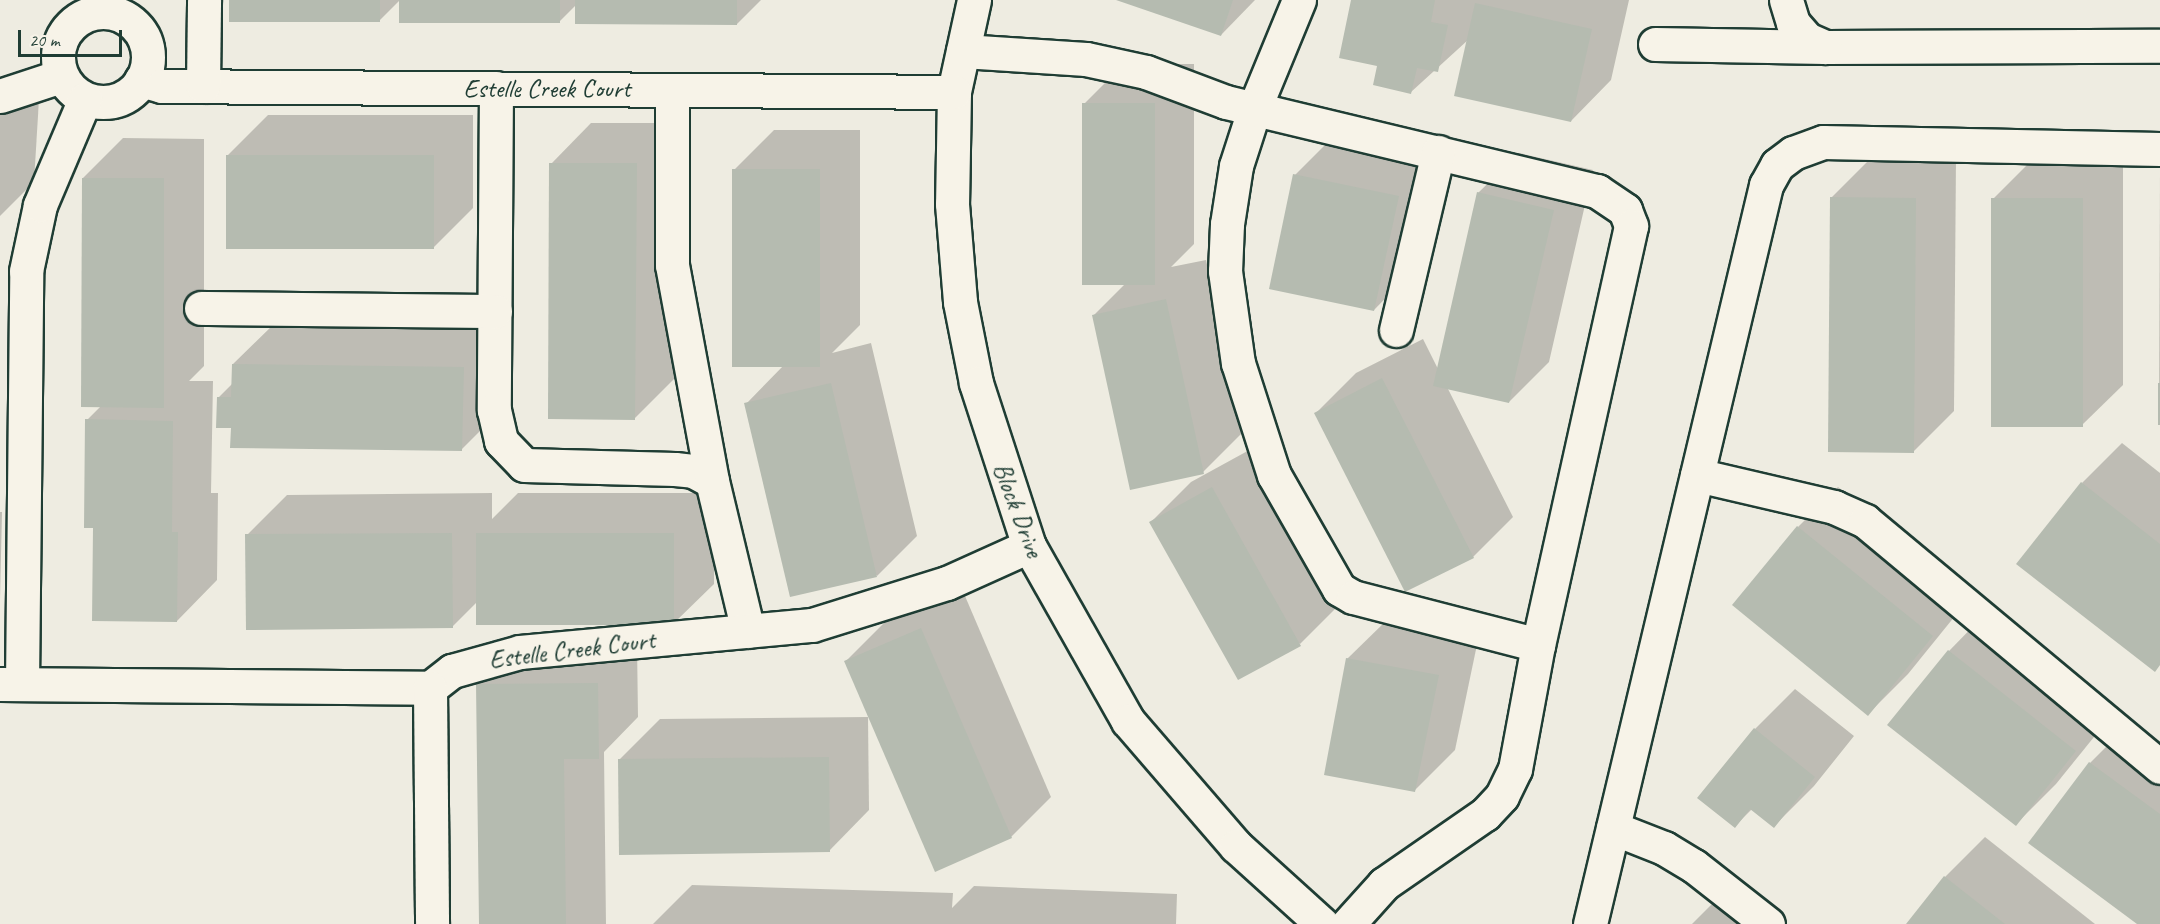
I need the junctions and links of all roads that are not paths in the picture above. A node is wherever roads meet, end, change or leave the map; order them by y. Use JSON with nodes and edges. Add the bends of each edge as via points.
{"nodes":[{"id":1,"x":204,"y":0,"type":"edge"},
{"id":2,"x":974,"y":0,"type":"edge"},
{"id":3,"x":1299,"y":0,"type":"edge"},
{"id":4,"x":1786,"y":0,"type":"edge"},
{"id":5,"x":98,"y":7,"type":"edge"},
{"id":6,"x":1655,"y":44,"type":"dead end"},
{"id":7,"x":2160,"y":46,"type":"edge"},
{"id":8,"x":1825,"y":47,"type":"junction"},
{"id":9,"x":963,"y":51,"type":"junction"},
{"id":10,"x":61,"y":76,"type":"junction"},
{"id":11,"x":141,"y":80,"type":"junction"},
{"id":12,"x":203,"y":86,"type":"junction"},
{"id":13,"x":496,"y":88,"type":"junction"},
{"id":14,"x":672,"y":90,"type":"junction"},
{"id":15,"x":954,"y":92,"type":"junction"},
{"id":16,"x":0,"y":96,"type":"edge"},
{"id":17,"x":85,"y":99,"type":"junction"},
{"id":18,"x":1255,"y":107,"type":"junction"},
{"id":19,"x":2160,"y":149,"type":"edge"},
{"id":20,"x":1438,"y":152,"type":"junction"},
{"id":21,"x":13,"y":271,"type":"edge"},
{"id":22,"x":201,"y":308,"type":"dead end"},
{"id":23,"x":495,"y":311,"type":"junction"},
{"id":24,"x":1396,"y":330,"type":"dead end"},
{"id":25,"x":1697,"y":475,"type":"junction"},
{"id":26,"x":712,"y":481,"type":"junction"},
{"id":27,"x":12,"y":517,"type":"edge"},
{"id":28,"x":1029,"y":546,"type":"junction"},
{"id":29,"x":748,"y":631,"type":"junction"},
{"id":30,"x":1538,"y":645,"type":"junction"},
{"id":31,"x":11,"y":684,"type":"edge"},
{"id":32,"x":430,"y":688,"type":"junction"},
{"id":33,"x":2160,"y":767,"type":"edge"},
{"id":34,"x":1613,"y":828,"type":"junction"},
{"id":35,"x":432,"y":924,"type":"edge"},
{"id":36,"x":1323,"y":924,"type":"edge"},
{"id":37,"x":1348,"y":924,"type":"edge"},
{"id":38,"x":1590,"y":924,"type":"edge"},
{"id":39,"x":1768,"y":924,"type":"edge"}],
"edges":[{"from":1,"to":12,"type":"street"},
{"from":2,"to":9,"type":"street","name":"Block Drive"},
{"from":3,"to":18,"type":"street"},
{"from":4,"to":8,"type":"street","via":[[1792,23],[1807,39]]},
{"from":5,"to":10,"type":"street","via":[[75,21],[61,40],[57,55]]},
{"from":5,"to":11,"type":"street","via":[[126,19],[141,33],[147,48],[147,66]]},
{"from":6,"to":8,"type":"street"},
{"from":7,"to":8,"type":"street"},
{"from":9,"to":15,"type":"street","name":"Block Drive"},
{"from":9,"to":18,"type":"street","via":[[1086,59],[1146,72],[1226,102]]},
{"from":10,"to":16,"type":"street"},
{"from":10,"to":17,"type":"street"},
{"from":11,"to":12,"type":"street","name":"Estelle Creek Court","via":[[162,86]]},
{"from":11,"to":17,"type":"street","via":[[117,100]]},
{"from":12,"to":13,"type":"street","name":"Estelle Creek Court"},
{"from":13,"to":14,"type":"street","name":"Estelle Creek Court"},
{"from":13,"to":23,"type":"street"},
{"from":14,"to":15,"type":"street","name":"Estelle Creek Court"},
{"from":14,"to":26,"type":"street","via":[[672,265]]},
{"from":15,"to":28,"type":"street","name":"Block Drive","via":[[952,204],[960,302],[976,383]]},
{"from":17,"to":21,"type":"street"},
{"from":18,"to":20,"type":"street"},
{"from":18,"to":30,"type":"street","via":[[1236,166],[1225,271],[1238,363],[1274,475],[1339,589],[1353,597]]},
{"from":19,"to":25,"type":"street","via":[[1823,142],[1792,153],[1777,165],[1766,185]]},
{"from":20,"to":24,"type":"street"},
{"from":20,"to":30,"type":"street","via":[[1597,191],[1625,210],[1631,226]]},
{"from":21,"to":27,"type":"street"},
{"from":22,"to":23,"type":"street"},
{"from":23,"to":26,"type":"street","via":[[495,423],[501,441],[524,465],[675,469],[693,471]]},
{"from":25,"to":33,"type":"street","via":[[1825,504],[1865,521]]},
{"from":25,"to":34,"type":"street"},
{"from":26,"to":29,"type":"street"},
{"from":27,"to":31,"type":"street"},
{"from":28,"to":29,"type":"street","name":"Estelle Creek Court","via":[[947,583],[879,607],[812,625]]},
{"from":28,"to":36,"type":"street","name":"Block Drive","via":[[1128,721],[1236,846]]},
{"from":29,"to":32,"type":"street","name":"Estelle Creek Court","via":[[520,652],[452,671]]},
{"from":30,"to":37,"type":"street","via":[[1515,769],[1502,796],[1485,814],[1384,884]]},
{"from":31,"to":32,"type":"street"},
{"from":32,"to":35,"type":"street"},
{"from":34,"to":38,"type":"street"},
{"from":34,"to":39,"type":"street","via":[[1684,860]]}]}
